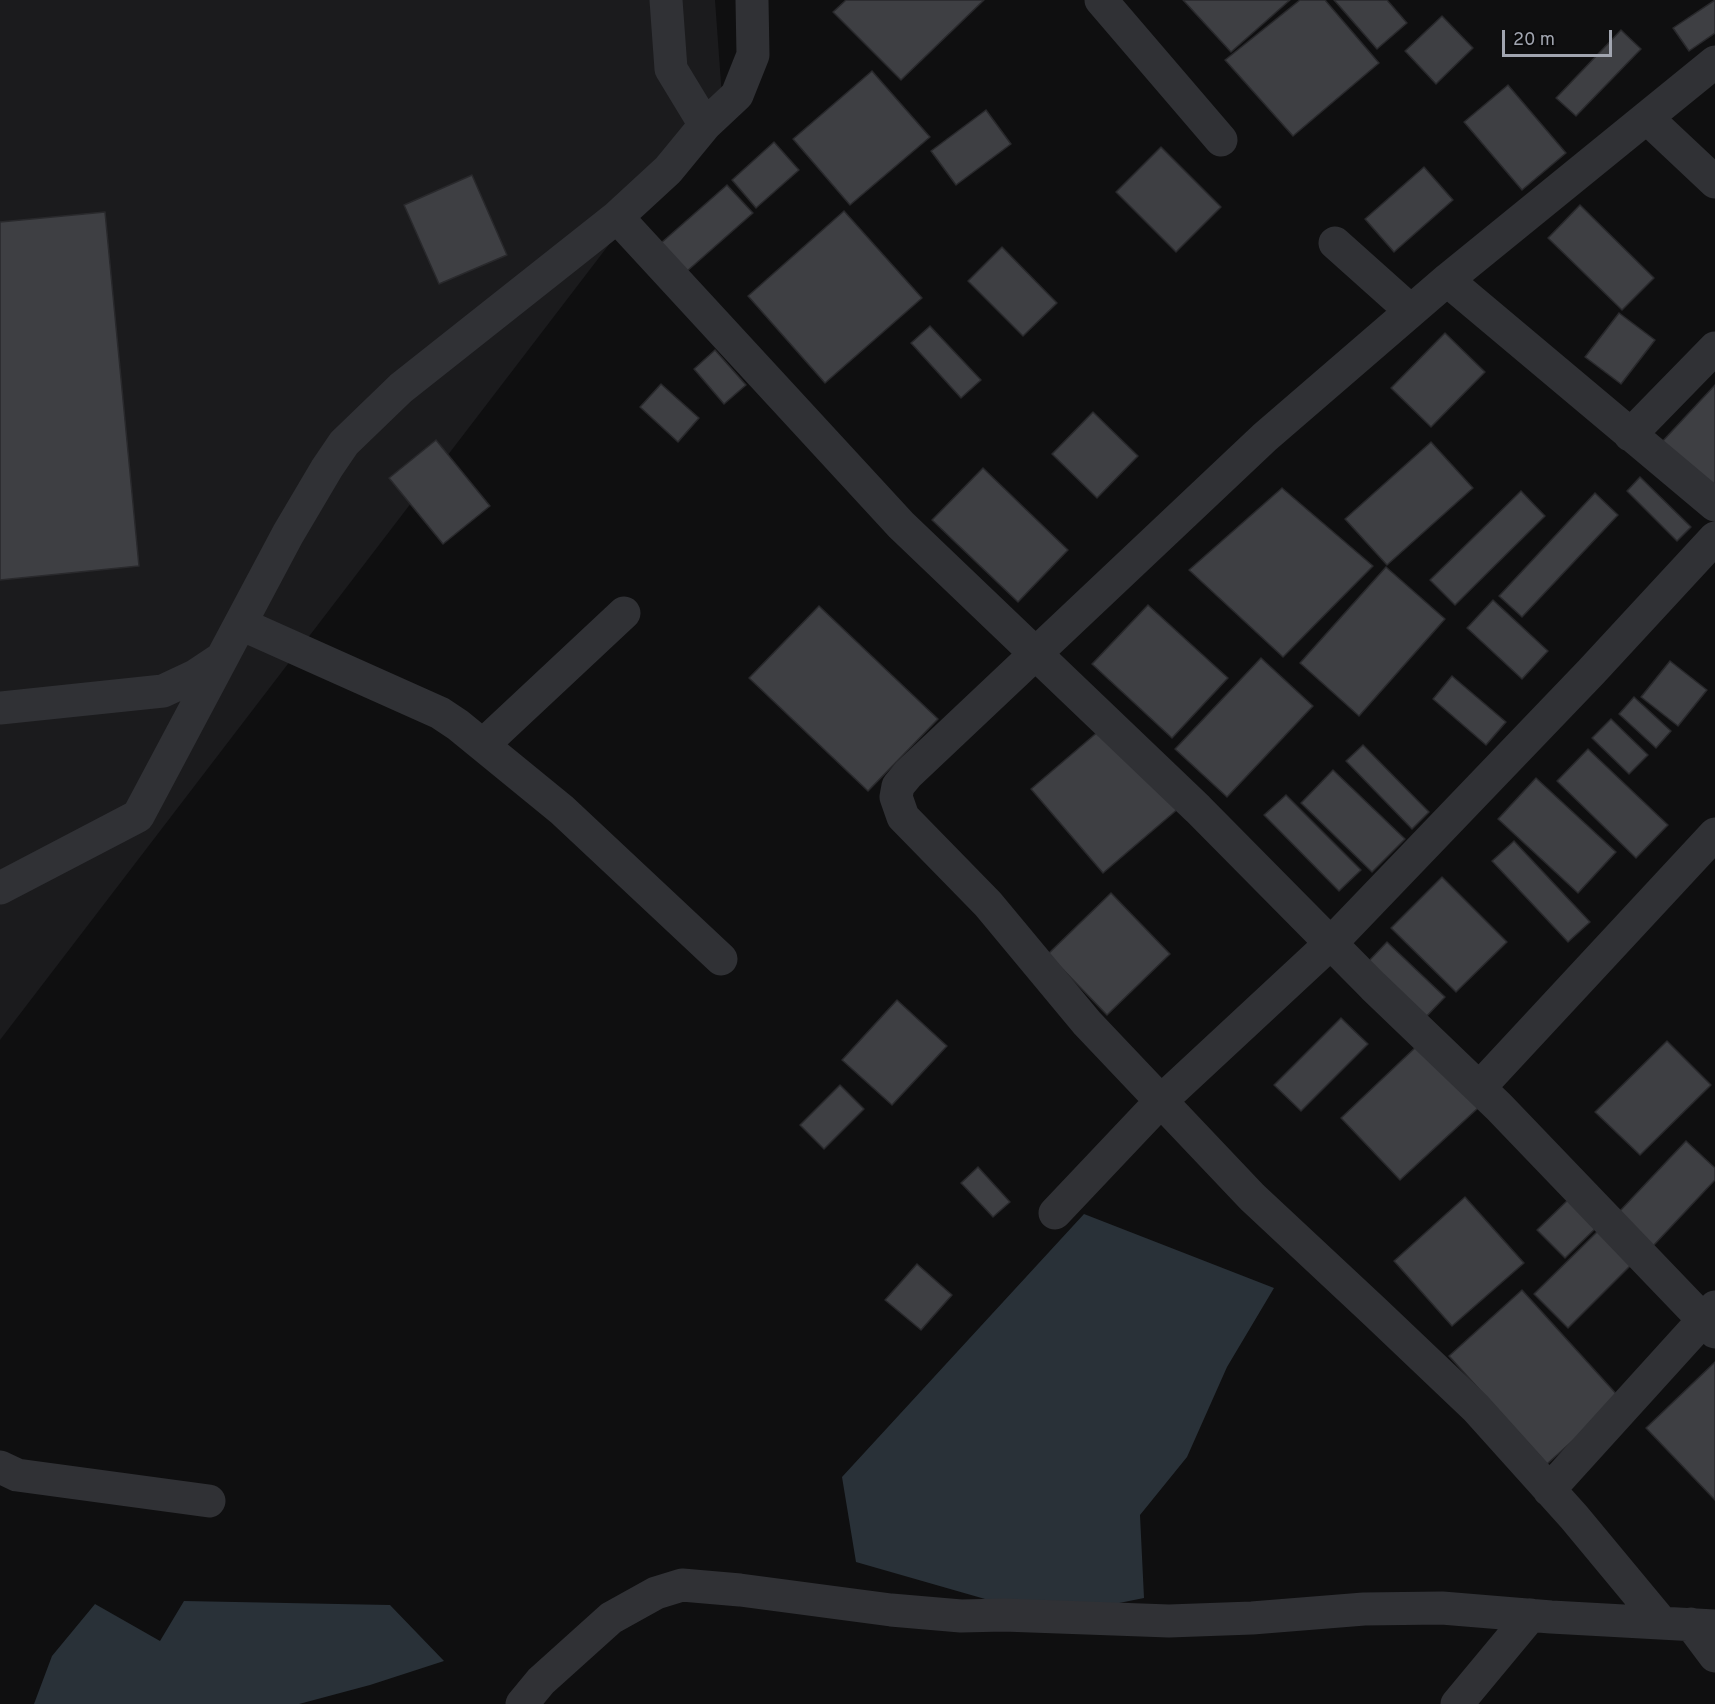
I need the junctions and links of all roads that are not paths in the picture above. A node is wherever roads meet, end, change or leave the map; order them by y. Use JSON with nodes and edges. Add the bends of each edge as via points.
{"nodes":[{"id":1,"x":666,"y":0,"type":"edge"},
{"id":2,"x":1101,"y":0,"type":"edge"},
{"id":3,"x":758,"y":5,"type":"edge"},
{"id":4,"x":1715,"y":62,"type":"edge"},
{"id":5,"x":1647,"y":118,"type":"junction"},
{"id":6,"x":705,"y":125,"type":"junction"},
{"id":7,"x":1221,"y":140,"type":"dead end"},
{"id":8,"x":1715,"y":182,"type":"edge"},
{"id":9,"x":617,"y":217,"type":"junction"},
{"id":10,"x":1335,"y":243,"type":"dead end"},
{"id":11,"x":1447,"y":280,"type":"junction"},
{"id":12,"x":1411,"y":311,"type":"junction"},
{"id":13,"x":1715,"y":348,"type":"edge"},
{"id":14,"x":1630,"y":435,"type":"junction"},
{"id":15,"x":1715,"y":505,"type":"edge"},
{"id":16,"x":1715,"y":538,"type":"edge"},
{"id":17,"x":624,"y":613,"type":"dead end"},
{"id":18,"x":241,"y":624,"type":"junction"},
{"id":19,"x":1036,"y":654,"type":"junction"},
{"id":20,"x":222,"y":658,"type":"junction"},
{"id":21,"x":0,"y":708,"type":"edge"},
{"id":22,"x":484,"y":744,"type":"junction"},
{"id":23,"x":1715,"y":834,"type":"edge"},
{"id":24,"x":0,"y":888,"type":"edge"},
{"id":25,"x":1331,"y":943,"type":"junction"},
{"id":26,"x":722,"y":959,"type":"dead end"},
{"id":27,"x":1479,"y":1088,"type":"junction"},
{"id":28,"x":1161,"y":1101,"type":"junction"},
{"id":29,"x":1055,"y":1213,"type":"dead end"},
{"id":30,"x":1711,"y":1320,"type":"edge"},
{"id":31,"x":0,"y":1467,"type":"edge"},
{"id":32,"x":1549,"y":1490,"type":"junction"},
{"id":33,"x":209,"y":1501,"type":"dead end"},
{"id":34,"x":1531,"y":1615,"type":"junction"},
{"id":35,"x":1689,"y":1624,"type":"edge"},
{"id":36,"x":1715,"y":1656,"type":"edge"},
{"id":37,"x":522,"y":1704,"type":"edge"},
{"id":38,"x":1457,"y":1704,"type":"edge"}],
"edges":[{"from":1,"to":6,"type":"street","via":[[671,69]]},
{"from":2,"to":7,"type":"street"},
{"from":3,"to":6,"type":"street","via":[[753,55],[746,77],[737,95]]},
{"from":4,"to":5,"type":"street"},
{"from":5,"to":8,"type":"street"},
{"from":5,"to":11,"type":"street"},
{"from":6,"to":9,"type":"street","via":[[668,170]]},
{"from":9,"to":18,"type":"street","via":[[401,388],[344,443],[288,534]]},
{"from":9,"to":19,"type":"street","via":[[901,525]]},
{"from":10,"to":12,"type":"street"},
{"from":11,"to":12,"type":"street"},
{"from":11,"to":14,"type":"street"},
{"from":12,"to":19,"type":"street","via":[[1265,437]]},
{"from":13,"to":14,"type":"street"},
{"from":14,"to":15,"type":"street"},
{"from":16,"to":25,"type":"street"},
{"from":17,"to":22,"type":"street"},
{"from":18,"to":20,"type":"street"},
{"from":18,"to":22,"type":"street","via":[[440,713]]},
{"from":19,"to":25,"type":"street"},
{"from":19,"to":28,"type":"street","via":[[908,774],[898,786],[898,806],[903,817],[988,904],[1087,1023]]},
{"from":20,"to":21,"type":"street","via":[[163,691]]},
{"from":20,"to":24,"type":"street","via":[[138,816]]},
{"from":22,"to":26,"type":"street","via":[[562,810]]},
{"from":23,"to":27,"type":"street"},
{"from":25,"to":27,"type":"street"},
{"from":25,"to":28,"type":"street"},
{"from":27,"to":30,"type":"street"},
{"from":28,"to":29,"type":"street"},
{"from":28,"to":32,"type":"street","via":[[1252,1197],[1476,1408]]},
{"from":30,"to":32,"type":"street"},
{"from":31,"to":33,"type":"street","via":[[17,1475]]},
{"from":32,"to":35,"type":"street"},
{"from":34,"to":35,"type":"street"},
{"from":34,"to":37,"type":"street","via":[[1442,1608],[1169,1621],[961,1616],[682,1585],[656,1593],[611,1618],[541,1681]]},
{"from":34,"to":38,"type":"street"},
{"from":35,"to":36,"type":"street"}]}
